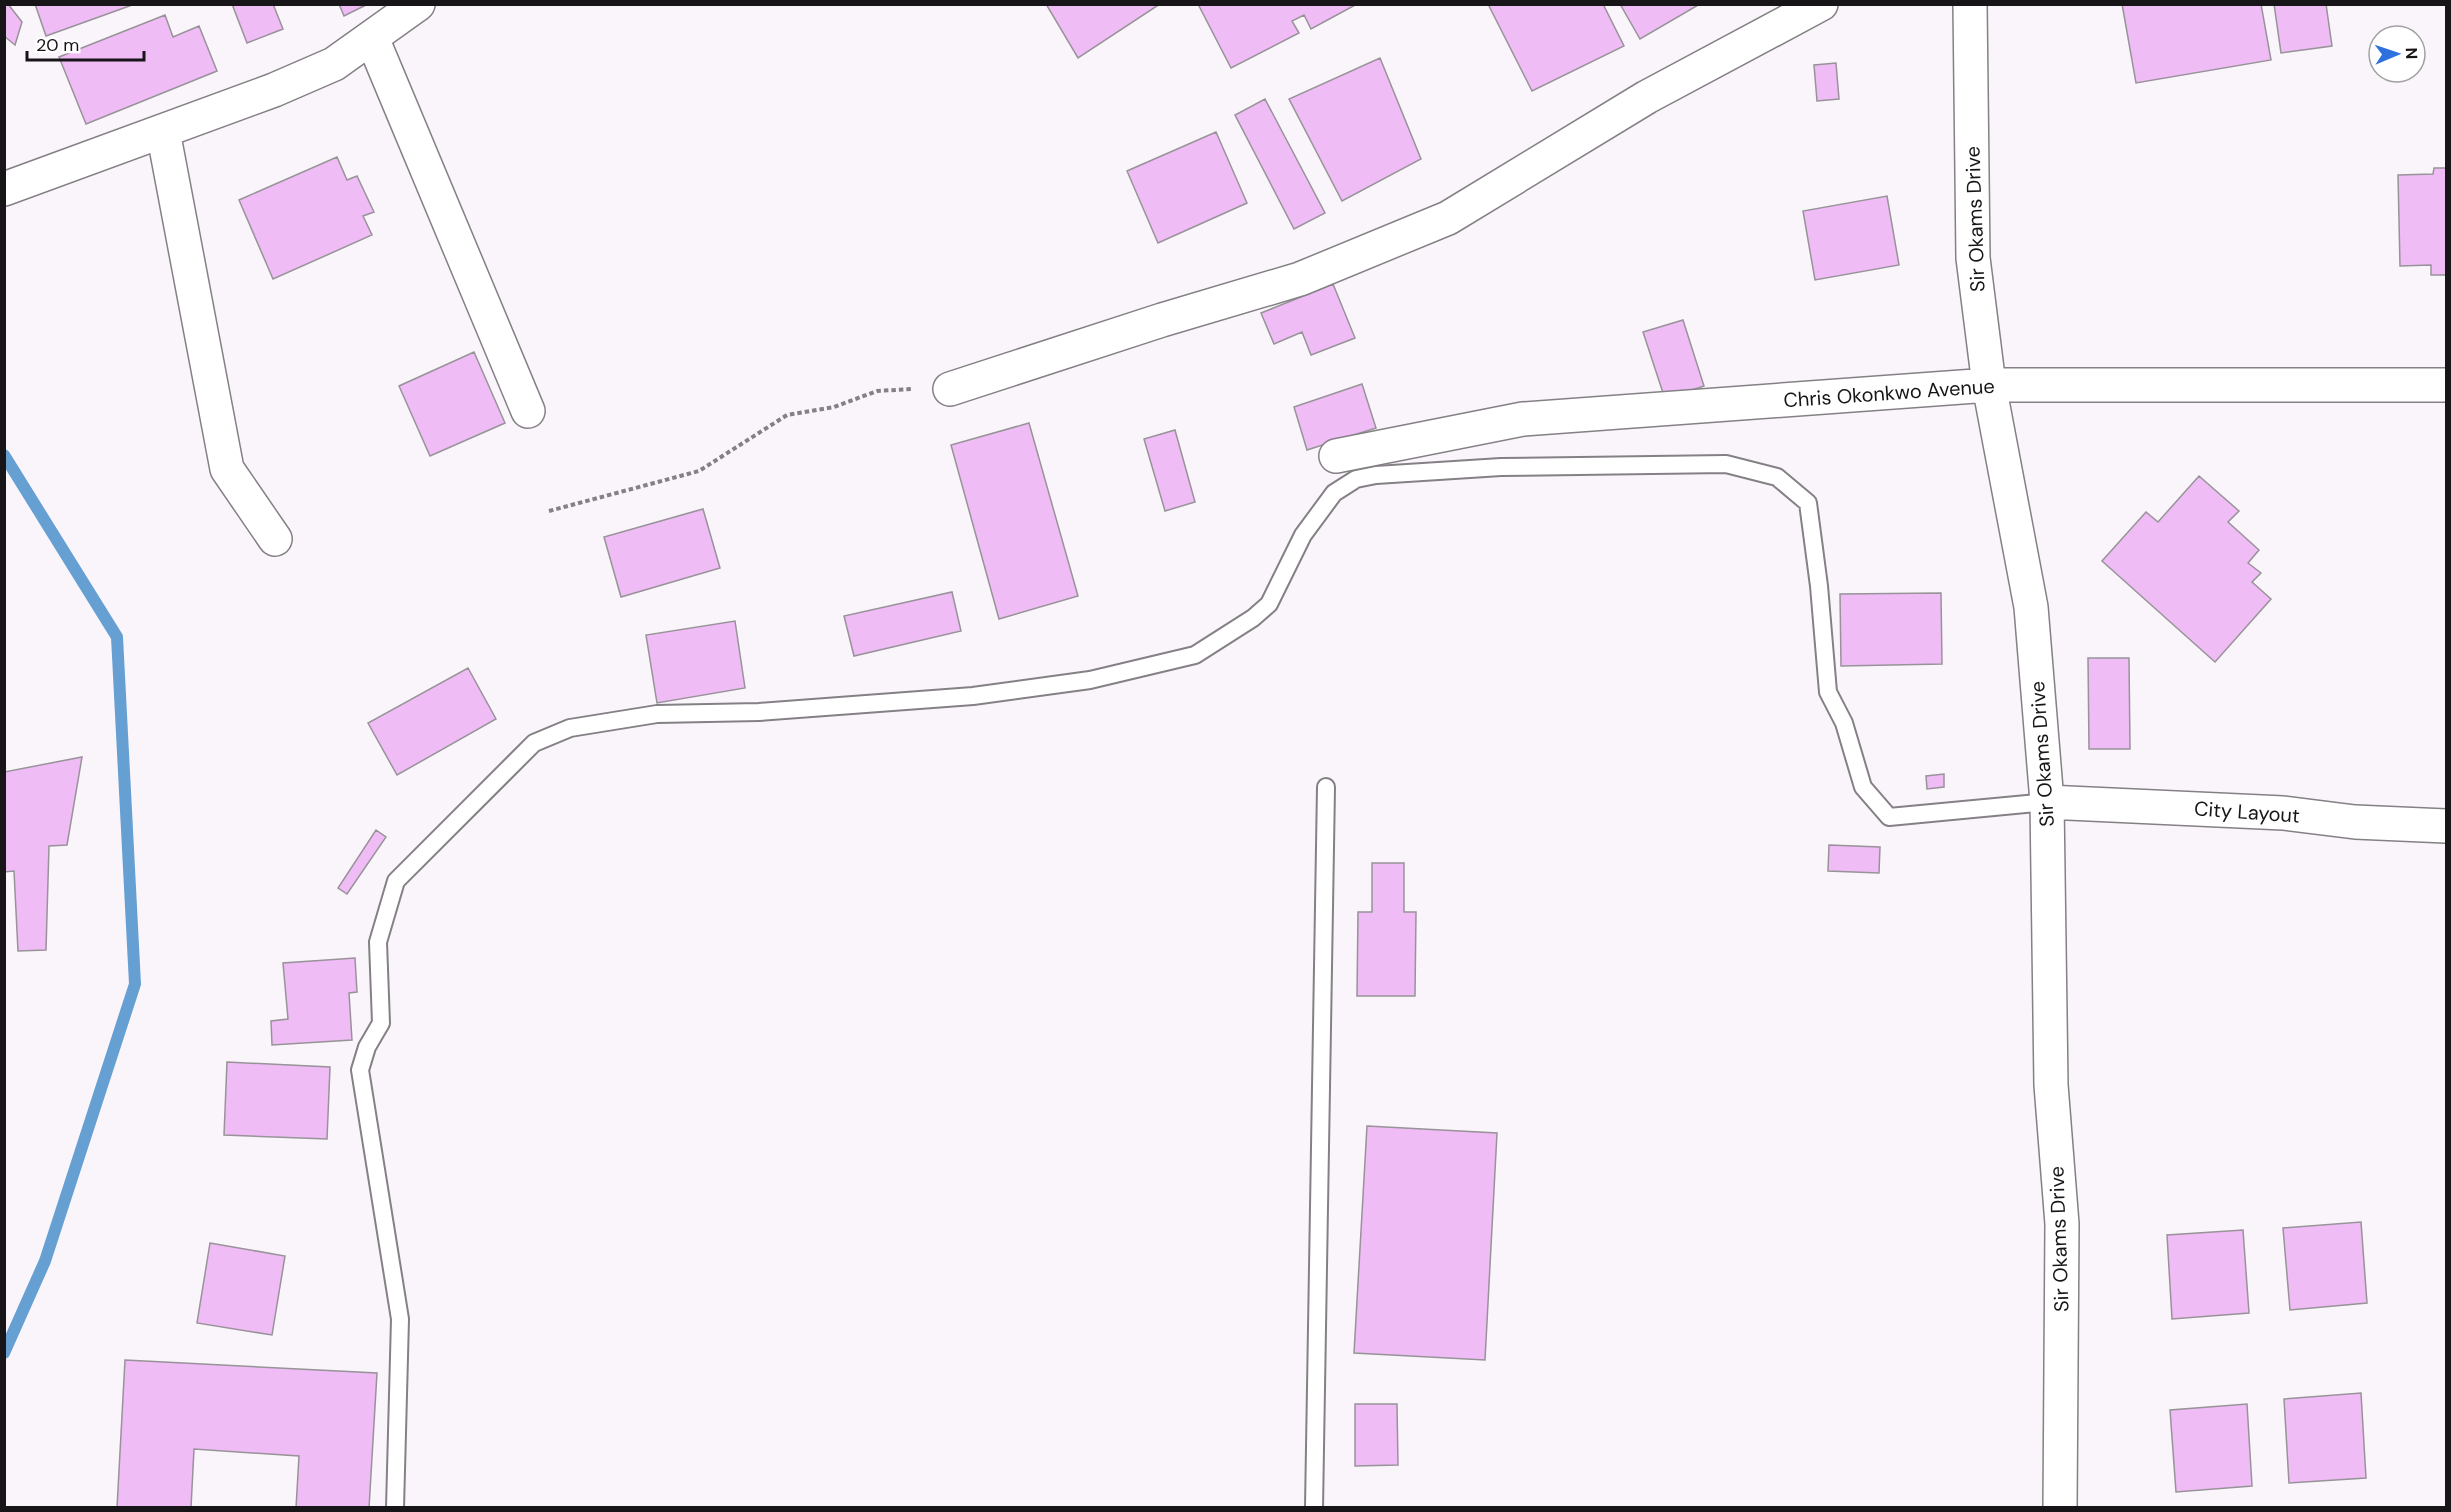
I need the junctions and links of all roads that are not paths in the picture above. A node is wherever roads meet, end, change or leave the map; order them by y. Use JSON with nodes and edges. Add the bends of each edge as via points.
{"nodes":[{"id":1,"x":418,"y":4,"type":"edge"},
{"id":2,"x":1821,"y":4,"type":"edge"},
{"id":3,"x":1970,"y":4,"type":"edge"},
{"id":4,"x":372,"y":38,"type":"junction"},
{"id":5,"x":163,"y":131,"type":"junction"},
{"id":6,"x":4,"y":189,"type":"edge"},
{"id":7,"x":1989,"y":385,"type":"junction"},
{"id":8,"x":2446,"y":385,"type":"edge"},
{"id":9,"x":950,"y":389,"type":"road end"},
{"id":10,"x":528,"y":411,"type":"dead end"},
{"id":11,"x":1336,"y":456,"type":"dead end"},
{"id":12,"x":275,"y":538,"type":"dead end"},
{"id":13,"x":1326,"y":787,"type":"dead end"},
{"id":14,"x":2047,"y":802,"type":"junction"},
{"id":15,"x":2446,"y":826,"type":"edge"},
{"id":16,"x":395,"y":1508,"type":"edge"},
{"id":17,"x":1314,"y":1508,"type":"edge"},
{"id":18,"x":2060,"y":1508,"type":"edge"}],
"edges":[{"from":1,"to":4,"type":"street"},
{"from":2,"to":9,"type":"street","via":[[1647,97],[1448,218],[1300,279]]},
{"from":3,"to":7,"type":"street","name":"Sir Okams Drive","via":[[1973,258]]},
{"from":4,"to":5,"type":"street","via":[[334,64]]},
{"from":4,"to":10,"type":"street"},
{"from":5,"to":6,"type":"street"},
{"from":5,"to":12,"type":"street","via":[[227,469]]},
{"from":7,"to":8,"type":"street","name":"Chris Okonkwo Avenue"},
{"from":7,"to":11,"type":"street","name":"Chris Okonkwo Avenue","via":[[1523,419]]},
{"from":7,"to":14,"type":"street","name":"Sir Okams Drive","via":[[2031,607]]},
{"from":13,"to":17,"type":"lane"},
{"from":14,"to":15,"type":"street","name":"City Layout","via":[[2283,813],[2355,822]]},
{"from":14,"to":16,"type":"lane","via":[[1889,817],[1863,787],[1844,723],[1828,692],[1808,502],[1777,477],[1726,464],[1501,467],[1356,479],[1334,493],[1303,535],[1269,604],[1254,618],[1195,655],[1090,680],[973,696],[759,712],[657,714],[570,728],[534,743],[396,881],[378,942],[381,1023],[360,1070],[400,1319]]},
{"from":14,"to":18,"type":"street","name":"Sir Okams Drive","via":[[2051,1085],[2062,1224]]}]}
